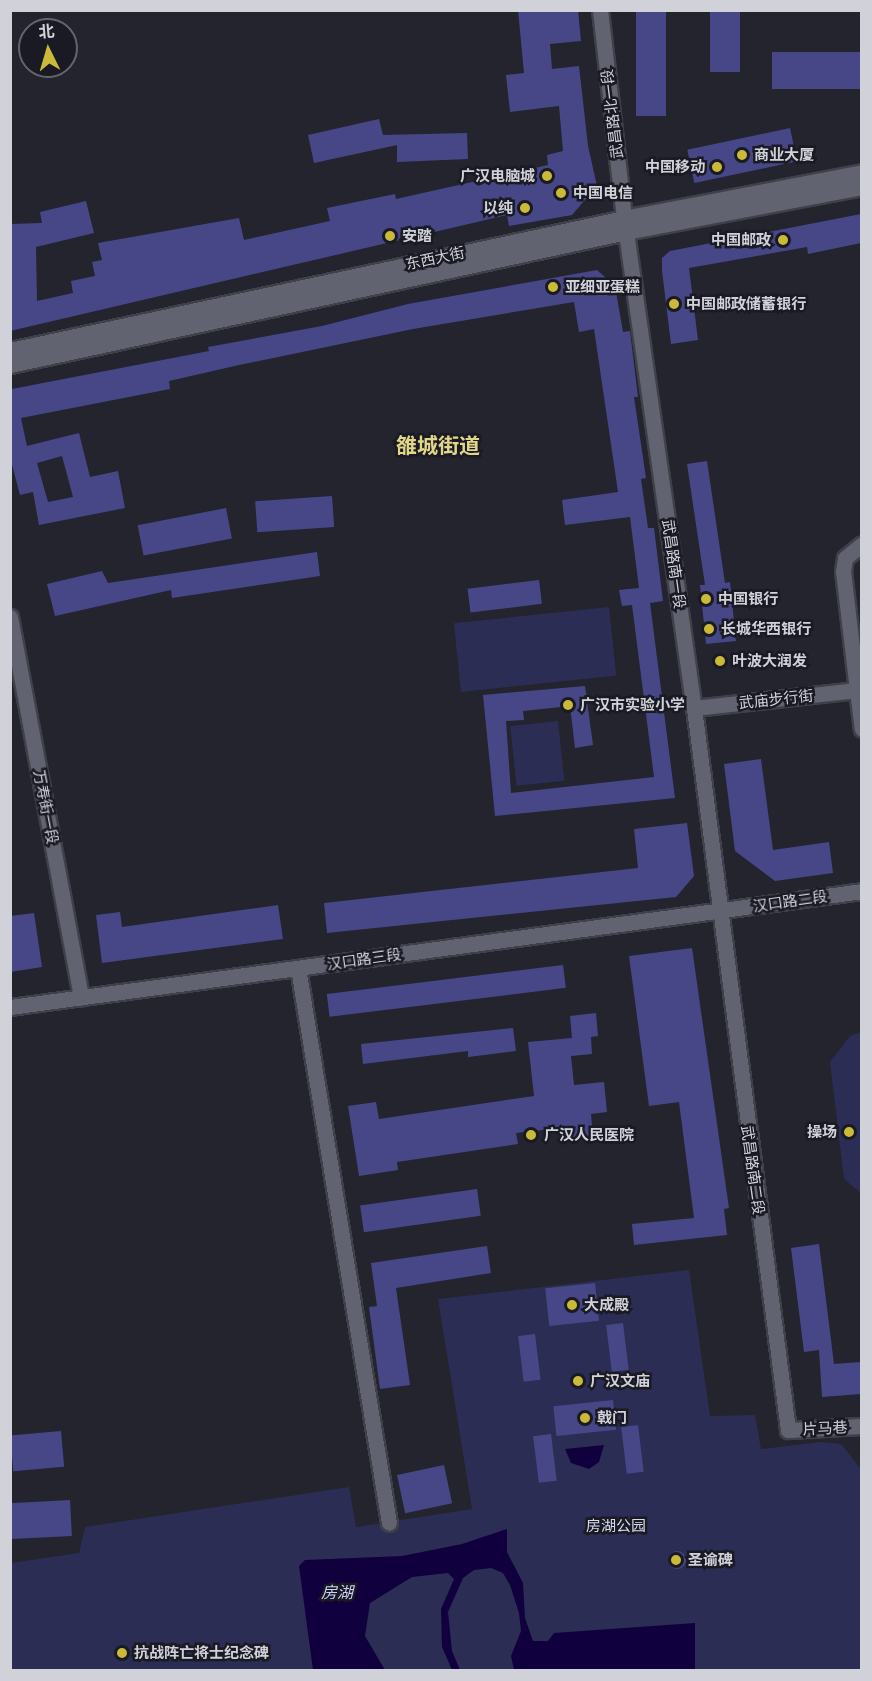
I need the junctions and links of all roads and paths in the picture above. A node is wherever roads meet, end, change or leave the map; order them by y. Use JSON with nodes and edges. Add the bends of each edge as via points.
{"nodes":[{"id":1,"x":600,"y":10,"type":"edge"},
{"id":2,"x":861,"y":172,"type":"edge"},
{"id":3,"x":861,"y":187,"type":"edge"},
{"id":4,"x":625,"y":225,"type":"junction"},
{"id":5,"x":10,"y":350,"type":"edge"},
{"id":6,"x":10,"y":365,"type":"edge"},
{"id":7,"x":861,"y":544,"type":"edge"},
{"id":8,"x":10,"y":617,"type":"edge"},
{"id":9,"x":15,"y":662,"type":"edge"},
{"id":10,"x":857,"y":690,"type":"junction"},
{"id":11,"x":694,"y":708,"type":"junction"},
{"id":12,"x":861,"y":729,"type":"edge"},
{"id":13,"x":861,"y":891,"type":"edge"},
{"id":14,"x":718,"y":910,"type":"junction"},
{"id":15,"x":298,"y":968,"type":"junction"},
{"id":16,"x":81,"y":997,"type":"junction"},
{"id":17,"x":10,"y":1007,"type":"edge"},
{"id":18,"x":861,"y":1426,"type":"edge"},
{"id":19,"x":788,"y":1430,"type":"joint"},
{"id":20,"x":389,"y":1523,"type":"dead end"}],
"edges":[{"from":1,"to":4,"type":"street","name":"武昌路北一段"},
{"from":2,"to":4,"type":"street","name":"东西大街"},
{"from":3,"to":4,"type":"street","name":"东西大街"},
{"from":4,"to":5,"type":"street","name":"东西大街"},
{"from":4,"to":6,"type":"street","name":"东西大街"},
{"from":4,"to":11,"type":"street","name":"武昌路南一段"},
{"from":7,"to":10,"type":"street","via":[[845,558],[843,572]]},
{"from":8,"to":9,"type":"street","name":"万寿街一段"},
{"from":9,"to":16,"type":"street","name":"万寿街一段"},
{"from":10,"to":11,"type":"street","name":"武庙步行街"},
{"from":10,"to":12,"type":"street"},
{"from":11,"to":14,"type":"street","name":"武昌路南一段"},
{"from":13,"to":14,"type":"street","name":"汉口路二段"},
{"from":14,"to":15,"type":"street","name":"汉口路三段"},
{"from":14,"to":19,"type":"street","name":"武昌路南二段"},
{"from":15,"to":16,"type":"street","name":"汉口路三段"},
{"from":15,"to":20,"type":"street"},
{"from":16,"to":17,"type":"street","name":"汉口路三段"},
{"from":18,"to":19,"type":"street","name":"片马巷"}]}
